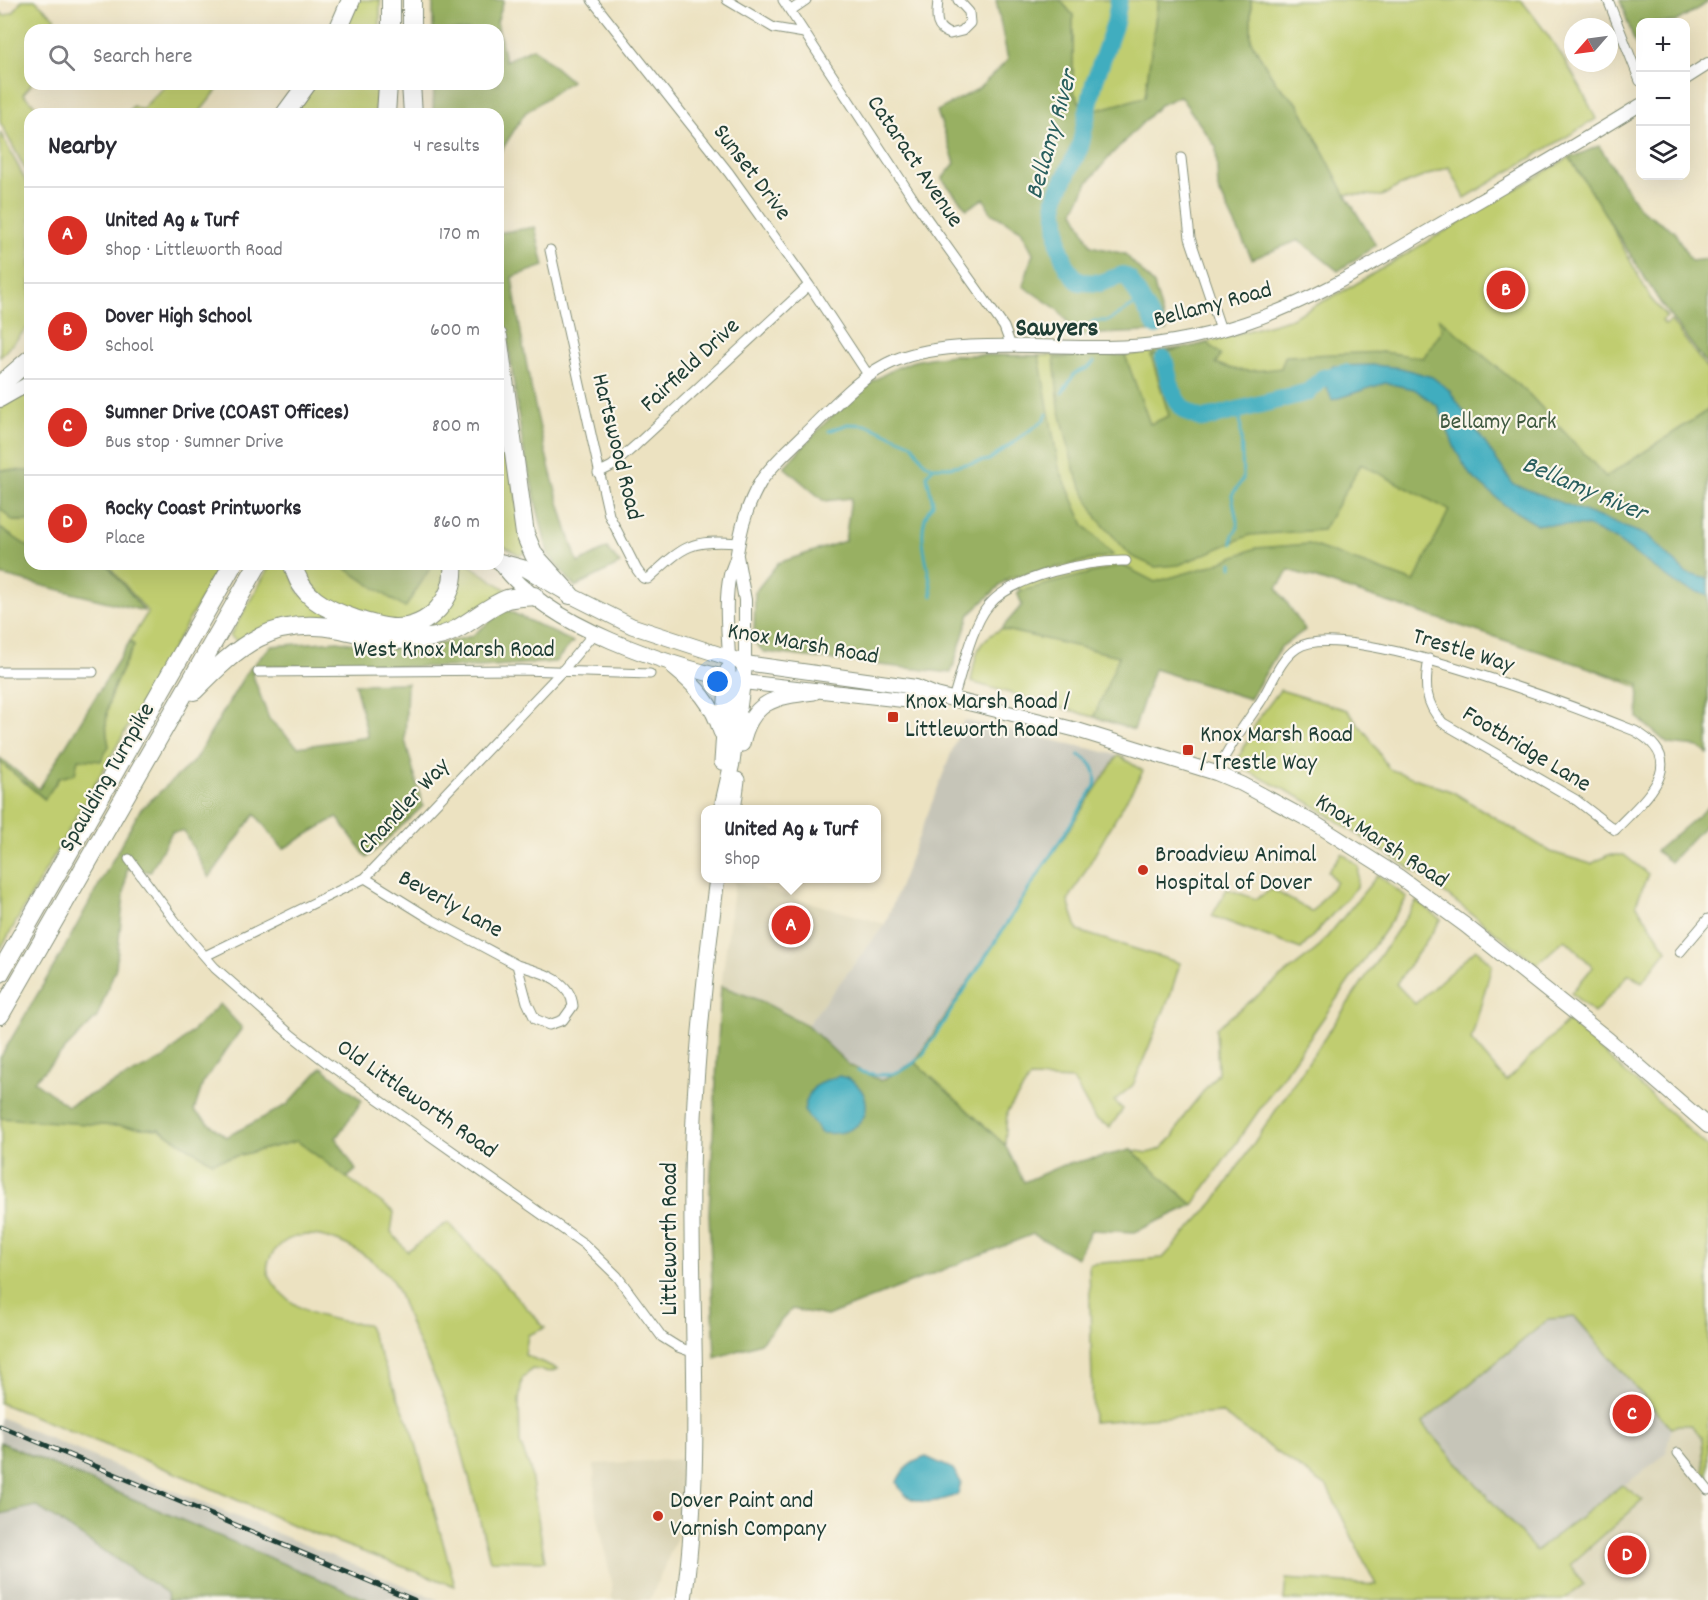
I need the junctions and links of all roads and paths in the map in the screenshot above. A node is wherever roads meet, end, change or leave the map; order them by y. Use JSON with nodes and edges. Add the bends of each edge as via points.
{"nodes":[{"id":1,"x":351,"y":0,"type":"edge"},
{"id":2,"x":391,"y":0,"type":"edge"},
{"id":3,"x":411,"y":0,"type":"edge"},
{"id":4,"x":592,"y":0,"type":"edge"},
{"id":5,"x":727,"y":0,"type":"edge"},
{"id":6,"x":783,"y":0,"type":"edge"},
{"id":7,"x":806,"y":0,"type":"edge"},
{"id":8,"x":938,"y":0,"type":"edge"},
{"id":9,"x":958,"y":0,"type":"edge"},
{"id":10,"x":1608,"y":0,"type":"edge"},
{"id":11,"x":790,"y":11,"type":"junction"},
{"id":12,"x":341,"y":24,"type":"edge"},
{"id":13,"x":391,"y":24,"type":"edge"},
{"id":14,"x":412,"y":24,"type":"edge"},
{"id":15,"x":804,"y":33,"type":"junction"},
{"id":16,"x":1708,"y":64,"type":"edge"},
{"id":17,"x":1637,"y":72,"type":"edge"},
{"id":18,"x":1690,"y":75,"type":"edge"},
{"id":19,"x":303,"y":90,"type":"edge"},
{"id":20,"x":388,"y":90,"type":"edge"},
{"id":21,"x":410,"y":90,"type":"edge"},
{"id":22,"x":411,"y":90,"type":"edge"},
{"id":23,"x":290,"y":108,"type":"edge"},
{"id":24,"x":386,"y":108,"type":"edge"},
{"id":25,"x":409,"y":108,"type":"edge"},
{"id":26,"x":413,"y":108,"type":"edge"},
{"id":27,"x":1636,"y":108,"type":"edge"},
{"id":28,"x":1181,"y":158,"type":"dead end"},
{"id":29,"x":550,"y":250,"type":"dead end"},
{"id":30,"x":809,"y":285,"type":"junction"},
{"id":31,"x":1221,"y":330,"type":"junction"},
{"id":32,"x":1011,"y":346,"type":"junction"},
{"id":33,"x":24,"y":364,"type":"edge"},
{"id":34,"x":869,"y":376,"type":"junction"},
{"id":35,"x":504,"y":380,"type":"edge"},
{"id":36,"x":0,"y":386,"type":"edge"},
{"id":37,"x":24,"y":386,"type":"edge"},
{"id":38,"x":0,"y":400,"type":"edge"},
{"id":39,"x":598,"y":473,"type":"junction"},
{"id":40,"x":737,"y":549,"type":"junction"},
{"id":41,"x":1126,"y":561,"type":"dead end"},
{"id":42,"x":504,"y":563,"type":"edge"},
{"id":43,"x":504,"y":569,"type":"edge"},
{"id":44,"x":230,"y":570,"type":"edge"},
{"id":45,"x":255,"y":570,"type":"edge"},
{"id":46,"x":296,"y":570,"type":"edge"},
{"id":47,"x":453,"y":570,"type":"edge"},
{"id":48,"x":570,"y":595,"type":"junction"},
{"id":49,"x":534,"y":596,"type":"junction"},
{"id":50,"x":595,"y":632,"type":"junction"},
{"id":51,"x":729,"y":658,"type":"junction"},
{"id":52,"x":1429,"y":659,"type":"junction"},
{"id":53,"x":745,"y":663,"type":"junction"},
{"id":54,"x":670,"y":664,"type":"junction"},
{"id":55,"x":563,"y":670,"type":"junction"},
{"id":56,"x":0,"y":672,"type":"edge"},
{"id":57,"x":93,"y":672,"type":"dead end"},
{"id":58,"x":258,"y":672,"type":"dead end"},
{"id":59,"x":650,"y":674,"type":"dead end"},
{"id":60,"x":736,"y":680,"type":"junction"},
{"id":61,"x":814,"y":692,"type":"junction"},
{"id":62,"x":936,"y":695,"type":"junction"},
{"id":63,"x":953,"y":699,"type":"junction"},
{"id":64,"x":175,"y":709,"type":"junction"},
{"id":65,"x":724,"y":740,"type":"junction"},
{"id":66,"x":1216,"y":773,"type":"junction"},
{"id":67,"x":726,"y":805,"type":"edge"},
{"id":68,"x":726,"y":805,"type":"edge"},
{"id":69,"x":727,"y":805,"type":"edge"},
{"id":70,"x":1615,"y":830,"type":"joint"},
{"id":71,"x":129,"y":859,"type":"dead end"},
{"id":72,"x":365,"y":878,"type":"junction"},
{"id":73,"x":716,"y":883,"type":"edge"},
{"id":74,"x":1708,"y":919,"type":"edge"},
{"id":75,"x":1680,"y":952,"type":"dead end"},
{"id":76,"x":205,"y":956,"type":"junction"},
{"id":77,"x":517,"y":965,"type":"junction"},
{"id":78,"x":0,"y":973,"type":"edge"},
{"id":79,"x":0,"y":1016,"type":"edge"},
{"id":80,"x":1708,"y":1126,"type":"edge"},
{"id":81,"x":695,"y":1353,"type":"junction"},
{"id":82,"x":1678,"y":1453,"type":"dead end"},
{"id":83,"x":1708,"y":1490,"type":"edge"},
{"id":84,"x":684,"y":1600,"type":"edge"}],
"edges":[{"from":1,"to":12,"type":"highway"},
{"from":2,"to":13,"type":"highway"},
{"from":3,"to":14,"type":"highway"},
{"from":4,"to":30,"type":"street","name":"Sunset Drive","via":[[729,173]]},
{"from":5,"to":15,"type":"street","via":[[774,28]]},
{"from":6,"to":11,"type":"street","name":"Cataract Avenue"},
{"from":7,"to":11,"type":"street"},
{"from":8,"to":9,"type":"street","via":[[937,23],[950,34],[962,32],[970,22],[969,12]]},
{"from":10,"to":17,"type":"street"},
{"from":11,"to":15,"type":"street","name":"Cataract Avenue"},
{"from":15,"to":32,"type":"street","name":"Cataract Avenue","via":[[918,206],[1004,327]]},
{"from":16,"to":18,"type":"street"},
{"from":19,"to":23,"type":"highway"},
{"from":20,"to":24,"type":"highway"},
{"from":21,"to":25,"type":"highway"},
{"from":22,"to":26,"type":"highway"},
{"from":27,"to":31,"type":"street","name":"Bellamy Road","via":[[1325,291]]},
{"from":28,"to":31,"type":"street","via":[[1190,238]]},
{"from":29,"to":39,"type":"street","name":"Hartswood Road"},
{"from":30,"to":34,"type":"street","name":"Sunset Drive"},
{"from":30,"to":39,"type":"street","name":"Fairfield Drive","via":[[636,445]]},
{"from":31,"to":32,"type":"street","name":"Bellamy Road","via":[[1174,342],[1110,348]]},
{"from":32,"to":34,"type":"street","name":"Bellamy Road","via":[[911,355],[884,365]]},
{"from":33,"to":36,"type":"highway"},
{"from":34,"to":40,"type":"street","name":"Bellamy Road","via":[[770,470],[750,503]]},
{"from":35,"to":48,"type":"highway","via":[[525,534],[534,555]]},
{"from":37,"to":38,"type":"main road"},
{"from":39,"to":40,"type":"street","name":"Hartswood Road","via":[[615,529],[643,578],[648,579],[689,546],[711,541]]},
{"from":40,"to":51,"type":"street","name":"Bellamy Road","via":[[730,577]]},
{"from":40,"to":53,"type":"street","name":"Bellamy Road","via":[[745,600]]},
{"from":41,"to":63,"type":"street","via":[[1058,572],[1007,588],[988,606]]},
{"from":42,"to":48,"type":"main road","name":"Knox Marsh Road","via":[[524,568]]},
{"from":43,"to":49,"type":"main road","name":"Knox Marsh Road","via":[[514,582]]},
{"from":44,"to":78,"type":"highway","name":"Spaulding Turnpike"},
{"from":45,"to":64,"type":"highway","name":"Spaulding Turnpike"},
{"from":46,"to":47,"type":"highway","via":[[304,590],[321,606],[381,627],[397,628],[420,623],[440,608],[452,586]]},
{"from":48,"to":51,"type":"main road","name":"Knox Marsh Road","via":[[663,638]]},
{"from":49,"to":50,"type":"main road","name":"Knox Marsh Road"},
{"from":49,"to":64,"type":"highway","via":[[505,600],[458,629],[422,639],[384,640],[320,626],[273,631],[229,655]]},
{"from":50,"to":54,"type":"main road","name":"Knox Marsh Road"},
{"from":50,"to":55,"type":"street","name":"Chandler Way"},
{"from":51,"to":53,"type":"main road","name":"Knox Marsh Road"},
{"from":51,"to":60,"type":"main road"},
{"from":52,"to":66,"type":"street","name":"Trestle Way","via":[[1331,641],[1308,642],[1298,647],[1281,664]]},
{"from":52,"to":70,"type":"street","name":"Footbridge Lane","via":[[1427,696],[1443,723],[1556,788]]},
{"from":52,"to":70,"type":"street","name":"Trestle Way","via":[[1625,727],[1654,744],[1662,762],[1657,784]]},
{"from":53,"to":60,"type":"main road"},
{"from":53,"to":62,"type":"main road","name":"Knox Marsh Road","via":[[916,687]]},
{"from":54,"to":60,"type":"main road","name":"Knox Marsh Road"},
{"from":54,"to":65,"type":"main road","via":[[706,699],[715,712]]},
{"from":55,"to":58,"type":"street","name":"West Knox Marsh Road"},
{"from":55,"to":59,"type":"street","name":"West Knox Marsh Road"},
{"from":55,"to":72,"type":"street","name":"Chandler Way"},
{"from":56,"to":57,"type":"street"},
{"from":60,"to":61,"type":"main road","name":"Knox Marsh Road"},
{"from":60,"to":65,"type":"main road"},
{"from":60,"to":67,"type":"main road"},
{"from":61,"to":62,"type":"main road","name":"Knox Marsh Road","via":[[903,700]]},
{"from":61,"to":69,"type":"main road","via":[[777,698],[753,714]]},
{"from":62,"to":63,"type":"main road","name":"Knox Marsh Road"},
{"from":63,"to":66,"type":"main road","name":"Knox Marsh Road","via":[[1077,730]]},
{"from":64,"to":79,"type":"highway","name":"Spaulding Turnpike"},
{"from":65,"to":68,"type":"main road","via":[[721,781]]},
{"from":66,"to":80,"type":"main road","name":"Knox Marsh Road","via":[[1316,824],[1418,890],[1529,974]]},
{"from":71,"to":76,"type":"street","name":"Old Littleworth Road"},
{"from":72,"to":76,"type":"street","name":"Chandler Way"},
{"from":72,"to":77,"type":"street","name":"Beverly Lane"},
{"from":73,"to":81,"type":"main road","name":"Littleworth Road","via":[[694,1089]]},
{"from":74,"to":75,"type":"street"},
{"from":76,"to":81,"type":"street","name":"Old Littleworth Road","via":[[247,997],[327,1063],[584,1244],[617,1276],[662,1337]]},
{"from":77,"to":77,"type":"street","name":"Beverly Lane","via":[[561,983],[572,999],[569,1014],[555,1024],[535,1019]]},
{"from":81,"to":84,"type":"main road","name":"Littleworth Road","via":[[695,1484]]},
{"from":82,"to":83,"type":"street"}]}
